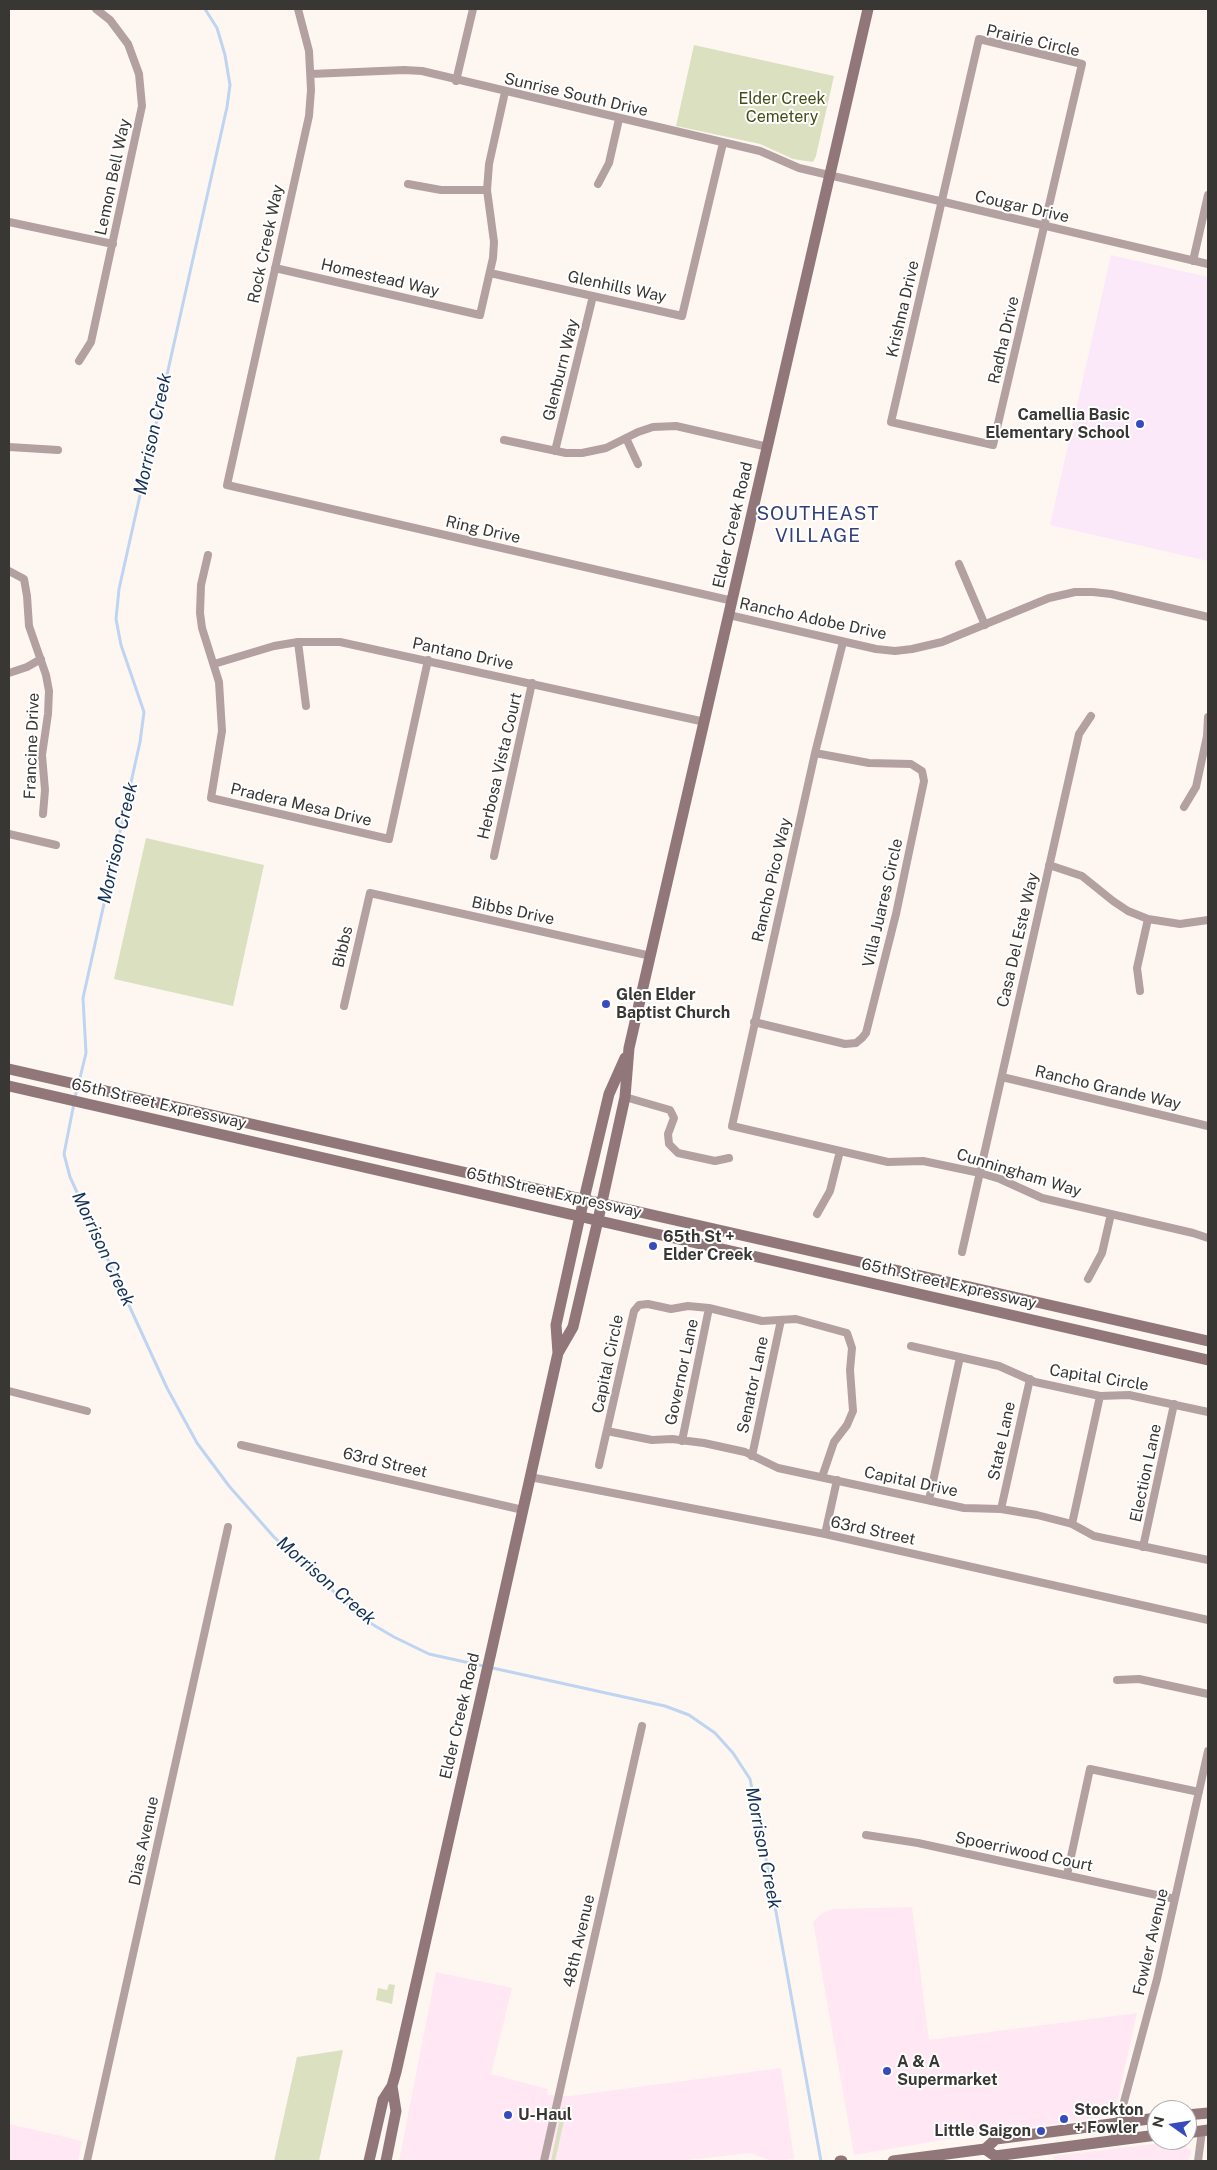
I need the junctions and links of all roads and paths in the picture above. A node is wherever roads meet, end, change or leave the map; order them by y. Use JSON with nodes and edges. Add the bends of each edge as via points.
{"nodes":[{"id":1,"x":96,"y":9,"type":"edge"},
{"id":2,"x":298,"y":9,"type":"edge"},
{"id":3,"x":473,"y":9,"type":"edge"},
{"id":4,"x":868,"y":9,"type":"edge"},
{"id":5,"x":312,"y":74,"type":"junction"},
{"id":6,"x":456,"y":81,"type":"junction"},
{"id":7,"x":505,"y":92,"type":"junction"},
{"id":8,"x":619,"y":118,"type":"junction"},
{"id":9,"x":723,"y":143,"type":"junction"},
{"id":10,"x":830,"y":175,"type":"junction"},
{"id":11,"x":408,"y":184,"type":"dead end"},
{"id":12,"x":598,"y":184,"type":"dead end"},
{"id":13,"x":487,"y":190,"type":"junction"},
{"id":14,"x":1208,"y":195,"type":"edge"},
{"id":15,"x":942,"y":202,"type":"junction"},
{"id":16,"x":9,"y":222,"type":"edge"},
{"id":17,"x":1045,"y":226,"type":"junction"},
{"id":18,"x":113,"y":244,"type":"junction"},
{"id":19,"x":1193,"y":261,"type":"junction"},
{"id":20,"x":1208,"y":264,"type":"edge"},
{"id":21,"x":275,"y":268,"type":"junction"},
{"id":22,"x":490,"y":273,"type":"junction"},
{"id":23,"x":593,"y":296,"type":"junction"},
{"id":24,"x":79,"y":361,"type":"dead end"},
{"id":25,"x":891,"y":422,"type":"joint"},
{"id":26,"x":626,"y":438,"type":"junction"},
{"id":27,"x":504,"y":440,"type":"dead end"},
{"id":28,"x":9,"y":447,"type":"edge"},
{"id":29,"x":768,"y":447,"type":"junction"},
{"id":30,"x":58,"y":450,"type":"dead end"},
{"id":31,"x":555,"y":451,"type":"junction"},
{"id":32,"x":638,"y":464,"type":"dead end"},
{"id":33,"x":227,"y":485,"type":"joint"},
{"id":34,"x":208,"y":555,"type":"dead end"},
{"id":35,"x":959,"y":564,"type":"dead end"},
{"id":36,"x":9,"y":572,"type":"edge"},
{"id":37,"x":732,"y":601,"type":"junction"},
{"id":38,"x":729,"y":615,"type":"junction"},
{"id":39,"x":1208,"y":617,"type":"edge"},
{"id":40,"x":985,"y":625,"type":"junction"},
{"id":41,"x":298,"y":642,"type":"junction"},
{"id":42,"x":843,"y":642,"type":"junction"},
{"id":43,"x":41,"y":659,"type":"junction"},
{"id":44,"x":428,"y":660,"type":"junction"},
{"id":45,"x":214,"y":664,"type":"junction"},
{"id":46,"x":9,"y":673,"type":"edge"},
{"id":47,"x":532,"y":683,"type":"junction"},
{"id":48,"x":306,"y":706,"type":"dead end"},
{"id":49,"x":1090,"y":716,"type":"dead end"},
{"id":50,"x":1208,"y":717,"type":"edge"},
{"id":51,"x":705,"y":722,"type":"junction"},
{"id":52,"x":815,"y":753,"type":"junction"},
{"id":53,"x":1184,"y":807,"type":"dead end"},
{"id":54,"x":43,"y":814,"type":"dead end"},
{"id":55,"x":9,"y":834,"type":"edge"},
{"id":56,"x":56,"y":845,"type":"dead end"},
{"id":57,"x":494,"y":856,"type":"dead end"},
{"id":58,"x":1049,"y":865,"type":"junction"},
{"id":59,"x":370,"y":893,"type":"joint"},
{"id":60,"x":1148,"y":919,"type":"junction"},
{"id":61,"x":1208,"y":920,"type":"edge"},
{"id":62,"x":651,"y":956,"type":"junction"},
{"id":63,"x":1140,"y":991,"type":"dead end"},
{"id":64,"x":344,"y":1006,"type":"dead end"},
{"id":65,"x":754,"y":1022,"type":"junction"},
{"id":66,"x":630,"y":1048,"type":"junction"},
{"id":67,"x":9,"y":1069,"type":"edge"},
{"id":68,"x":1002,"y":1078,"type":"junction"},
{"id":69,"x":9,"y":1086,"type":"edge"},
{"id":70,"x":625,"y":1097,"type":"junction"},
{"id":71,"x":732,"y":1126,"type":"joint"},
{"id":72,"x":1208,"y":1126,"type":"edge"},
{"id":73,"x":840,"y":1151,"type":"junction"},
{"id":74,"x":729,"y":1158,"type":"dead end"},
{"id":75,"x":980,"y":1174,"type":"junction"},
{"id":76,"x":584,"y":1198,"type":"junction"},
{"id":77,"x":602,"y":1202,"type":"junction"},
{"id":78,"x":817,"y":1214,"type":"dead end"},
{"id":79,"x":1111,"y":1214,"type":"junction"},
{"id":80,"x":580,"y":1216,"type":"junction"},
{"id":81,"x":598,"y":1220,"type":"junction"},
{"id":82,"x":1208,"y":1238,"type":"edge"},
{"id":83,"x":962,"y":1252,"type":"dead end"},
{"id":84,"x":1088,"y":1279,"type":"dead end"},
{"id":85,"x":709,"y":1308,"type":"junction"},
{"id":86,"x":781,"y":1320,"type":"junction"},
{"id":87,"x":1208,"y":1341,"type":"edge"},
{"id":88,"x":911,"y":1346,"type":"dead end"},
{"id":89,"x":558,"y":1353,"type":"junction"},
{"id":90,"x":960,"y":1357,"type":"junction"},
{"id":91,"x":1208,"y":1360,"type":"edge"},
{"id":92,"x":1030,"y":1379,"type":"junction"},
{"id":93,"x":9,"y":1391,"type":"edge"},
{"id":94,"x":1100,"y":1396,"type":"junction"},
{"id":95,"x":1174,"y":1404,"type":"junction"},
{"id":96,"x":87,"y":1410,"type":"dead end"},
{"id":97,"x":1208,"y":1412,"type":"edge"},
{"id":98,"x":608,"y":1431,"type":"junction"},
{"id":99,"x":682,"y":1441,"type":"junction"},
{"id":100,"x":241,"y":1445,"type":"dead end"},
{"id":101,"x":752,"y":1456,"type":"junction"},
{"id":102,"x":599,"y":1465,"type":"dead end"},
{"id":103,"x":530,"y":1477,"type":"junction"},
{"id":104,"x":822,"y":1477,"type":"junction"},
{"id":105,"x":836,"y":1480,"type":"junction"},
{"id":106,"x":929,"y":1500,"type":"junction"},
{"id":107,"x":1002,"y":1509,"type":"junction"},
{"id":108,"x":523,"y":1510,"type":"junction"},
{"id":109,"x":1072,"y":1524,"type":"junction"},
{"id":110,"x":228,"y":1527,"type":"dead end"},
{"id":111,"x":825,"y":1534,"type":"junction"},
{"id":112,"x":1143,"y":1546,"type":"junction"},
{"id":113,"x":1208,"y":1560,"type":"edge"},
{"id":114,"x":1208,"y":1620,"type":"edge"},
{"id":115,"x":1117,"y":1680,"type":"dead end"},
{"id":116,"x":1208,"y":1694,"type":"edge"},
{"id":117,"x":642,"y":1726,"type":"dead end"},
{"id":118,"x":1208,"y":1750,"type":"edge"},
{"id":119,"x":1199,"y":1792,"type":"junction"},
{"id":120,"x":866,"y":1835,"type":"dead end"},
{"id":121,"x":1067,"y":1875,"type":"junction"},
{"id":122,"x":1175,"y":1899,"type":"junction"},
{"id":123,"x":392,"y":2086,"type":"junction"},
{"id":124,"x":1198,"y":2114,"type":"edge"},
{"id":125,"x":1147,"y":2119,"type":"edge"},
{"id":126,"x":1119,"y":2122,"type":"junction"},
{"id":127,"x":1205,"y":2131,"type":"edge"},
{"id":128,"x":1147,"y":2136,"type":"edge"},
{"id":129,"x":1114,"y":2139,"type":"junction"},
{"id":130,"x":985,"y":2149,"type":"junction"},
{"id":131,"x":968,"y":2156,"type":"edge"},
{"id":132,"x":87,"y":2161,"type":"edge"},
{"id":133,"x":369,"y":2161,"type":"edge"},
{"id":134,"x":386,"y":2161,"type":"edge"},
{"id":135,"x":544,"y":2161,"type":"edge"},
{"id":136,"x":893,"y":2161,"type":"edge"},
{"id":137,"x":1198,"y":2161,"type":"edge"}],
"edges":[{"from":1,"to":18,"type":"street","name":"Lemon Bell Way","via":[[110,20],[128,44],[142,89],[139,121]]},
{"from":2,"to":5,"type":"street","name":"Rock Creek Way"},
{"from":3,"to":6,"type":"street"},
{"from":4,"to":10,"type":"main road","name":"Elder Creek Road"},
{"from":5,"to":6,"type":"street","name":"Sunrise South Drive","via":[[404,70]]},
{"from":5,"to":21,"type":"street","name":"Rock Creek Way","via":[[309,116]]},
{"from":6,"to":7,"type":"street","name":"Sunrise South Drive"},
{"from":7,"to":8,"type":"street","name":"Sunrise South Drive"},
{"from":7,"to":13,"type":"street","via":[[489,164]]},
{"from":8,"to":9,"type":"street","name":"Sunrise South Drive"},
{"from":8,"to":12,"type":"street","via":[[609,163]]},
{"from":9,"to":10,"type":"street","name":"Sunrise South Drive","via":[[760,151],[799,168]]},
{"from":9,"to":23,"type":"street","name":"Glenhills Way","via":[[682,316]]},
{"from":10,"to":15,"type":"street","name":"Cougar Drive"},
{"from":10,"to":29,"type":"main road","name":"Elder Creek Road"},
{"from":11,"to":13,"type":"street","via":[[441,190]]},
{"from":13,"to":22,"type":"street","via":[[494,242]]},
{"from":14,"to":19,"type":"street"},
{"from":15,"to":17,"type":"street","name":"Cougar Drive"},
{"from":15,"to":17,"type":"street","name":"Prairie Circle","via":[[979,40],[989,42],[1082,64]]},
{"from":15,"to":25,"type":"street","name":"Krishna Drive"},
{"from":16,"to":18,"type":"street"},
{"from":17,"to":19,"type":"street","name":"Cougar Drive"},
{"from":17,"to":25,"type":"street","name":"Radha Drive","via":[[993,445]]},
{"from":18,"to":24,"type":"street","name":"Lemon Bell Way","via":[[91,342]]},
{"from":19,"to":20,"type":"street","name":"Cougar Drive"},
{"from":21,"to":22,"type":"street","name":"Homestead Way","via":[[480,315]]},
{"from":21,"to":33,"type":"street","name":"Rock Creek Way"},
{"from":22,"to":23,"type":"street","name":"Glenhills Way"},
{"from":23,"to":31,"type":"street","name":"Glenburn Way"},
{"from":26,"to":29,"type":"street","via":[[653,428],[676,426]]},
{"from":26,"to":31,"type":"street","via":[[594,451]]},
{"from":26,"to":32,"type":"street"},
{"from":27,"to":31,"type":"street"},
{"from":28,"to":30,"type":"street"},
{"from":29,"to":37,"type":"main road","name":"Elder Creek Road"},
{"from":33,"to":37,"type":"street","name":"Ring Drive"},
{"from":34,"to":45,"type":"street","name":"Pradera Mesa Drive","via":[[201,585],[200,613]]},
{"from":35,"to":40,"type":"street"},
{"from":36,"to":43,"type":"street","name":"Francine Drive","via":[[24,578],[28,626]]},
{"from":37,"to":38,"type":"main road","name":"Elder Creek Road"},
{"from":38,"to":42,"type":"street","name":"Rancho Adobe Drive"},
{"from":38,"to":51,"type":"main road","name":"Elder Creek Road"},
{"from":39,"to":40,"type":"street","name":"Rancho Adobe Drive","via":[[1111,594],[1075,592],[1049,598]]},
{"from":40,"to":42,"type":"street","name":"Rancho Adobe Drive","via":[[912,650],[876,649]]},
{"from":41,"to":44,"type":"street","name":"Pantano Drive","via":[[340,642]]},
{"from":41,"to":45,"type":"street","name":"Pantano Drive"},
{"from":41,"to":48,"type":"street"},
{"from":42,"to":52,"type":"street","name":"Rancho Pico Way"},
{"from":43,"to":46,"type":"street"},
{"from":43,"to":54,"type":"street","name":"Francine Drive","via":[[49,691],[42,755]]},
{"from":44,"to":45,"type":"street","name":"Pradera Mesa Drive","via":[[389,839],[210,798],[222,731],[222,705]]},
{"from":44,"to":47,"type":"street","name":"Pantano Drive"},
{"from":47,"to":51,"type":"street","name":"Pantano Drive"},
{"from":47,"to":57,"type":"street","name":"Herbosa Vista Court"},
{"from":49,"to":58,"type":"street","name":"Casa Del Este Way","via":[[1079,734]]},
{"from":50,"to":53,"type":"street","via":[[1196,787]]},
{"from":51,"to":62,"type":"main road","name":"Elder Creek Road"},
{"from":52,"to":65,"type":"street","name":"Rancho Pico Way"},
{"from":52,"to":65,"type":"street","name":"Villa Juares Circle","via":[[869,763],[911,764],[922,772],[924,780],[896,914],[866,1033],[856,1043],[845,1044]]},
{"from":55,"to":56,"type":"street"},
{"from":58,"to":60,"type":"street","via":[[1082,876],[1128,911]]},
{"from":58,"to":68,"type":"street","name":"Casa Del Este Way"},
{"from":59,"to":62,"type":"street","name":"Bibbs Drive"},
{"from":59,"to":64,"type":"street","name":"Bibbs"},
{"from":60,"to":61,"type":"street","via":[[1180,924]]},
{"from":60,"to":63,"type":"street","via":[[1137,968]]},
{"from":62,"to":66,"type":"main road","name":"Elder Creek Road"},
{"from":65,"to":71,"type":"street","name":"Rancho Pico Way"},
{"from":66,"to":70,"type":"main road","name":"Elder Creek Road"},
{"from":66,"to":76,"type":"main road","name":"Elder Creek Road","via":[[609,1094]]},
{"from":67,"to":76,"type":"main road","name":"65th Street Expressway"},
{"from":68,"to":72,"type":"street","name":"Rancho Grande Way"},
{"from":68,"to":75,"type":"street","name":"Casa Del Este Way"},
{"from":69,"to":80,"type":"main road","name":"65th Street Expressway"},
{"from":70,"to":74,"type":"street","via":[[670,1110],[674,1118],[668,1134],[669,1144],[678,1153],[715,1161]]},
{"from":70,"to":77,"type":"main road","name":"Elder Creek Road"},
{"from":71,"to":73,"type":"street","name":"Cunningham Way"},
{"from":73,"to":75,"type":"street","name":"Cunningham Way","via":[[888,1162],[923,1161]]},
{"from":73,"to":78,"type":"street","via":[[830,1191]]},
{"from":75,"to":79,"type":"street","name":"Cunningham Way","via":[[1000,1179],[1042,1198]]},
{"from":75,"to":83,"type":"street","name":"Casa Del Este Way"},
{"from":76,"to":77,"type":"main road","name":"65th Street Expressway"},
{"from":76,"to":80,"type":"main road","name":"Elder Creek Road"},
{"from":77,"to":81,"type":"main road","name":"Elder Creek Road"},
{"from":77,"to":87,"type":"main road","name":"65th Street Expressway"},
{"from":79,"to":82,"type":"street","name":"Cunningham Way"},
{"from":79,"to":84,"type":"street","via":[[1102,1253]]},
{"from":80,"to":81,"type":"main road","name":"65th Street Expressway"},
{"from":80,"to":89,"type":"main road","name":"Elder Creek Road","via":[[556,1325]]},
{"from":81,"to":89,"type":"main road","name":"Elder Creek Road","via":[[573,1327]]},
{"from":81,"to":91,"type":"main road","name":"65th Street Expressway"},
{"from":85,"to":86,"type":"street","name":"Capital Circle","via":[[762,1321]]},
{"from":85,"to":98,"type":"street","name":"Capital Circle","via":[[688,1306],[670,1309],[648,1304],[634,1311]]},
{"from":85,"to":99,"type":"street","name":"Governor Lane"},
{"from":86,"to":101,"type":"street","name":"Senator Lane"},
{"from":86,"to":104,"type":"street","name":"Capital Circle","via":[[796,1319],[847,1333],[852,1348],[853,1411],[834,1442]]},
{"from":88,"to":90,"type":"street","name":"Capital Circle"},
{"from":89,"to":103,"type":"main road","name":"Elder Creek Road"},
{"from":90,"to":92,"type":"street","name":"Capital Circle","via":[[999,1366]]},
{"from":90,"to":106,"type":"street"},
{"from":92,"to":94,"type":"street","name":"Capital Circle"},
{"from":92,"to":107,"type":"street","name":"State Lane"},
{"from":93,"to":96,"type":"street"},
{"from":94,"to":95,"type":"street","name":"Capital Circle","via":[[1128,1395]]},
{"from":94,"to":109,"type":"street"},
{"from":95,"to":97,"type":"street","name":"Capital Circle"},
{"from":95,"to":112,"type":"street","name":"Election Lane"},
{"from":98,"to":99,"type":"street","name":"Capital Drive","via":[[652,1440]]},
{"from":98,"to":102,"type":"street","name":"Capital Circle"},
{"from":99,"to":101,"type":"street","name":"Capital Drive","via":[[704,1443]]},
{"from":100,"to":108,"type":"street","name":"63rd Street"},
{"from":101,"to":104,"type":"street","name":"Capital Drive","via":[[778,1468]]},
{"from":103,"to":108,"type":"main road","name":"Elder Creek Road"},
{"from":103,"to":111,"type":"street","name":"63rd Street"},
{"from":104,"to":105,"type":"street","name":"Capital Drive"},
{"from":105,"to":106,"type":"street","name":"Capital Drive"},
{"from":105,"to":111,"type":"street"},
{"from":106,"to":107,"type":"street","name":"Capital Drive","via":[[971,1509]]},
{"from":107,"to":109,"type":"street","name":"Capital Drive"},
{"from":108,"to":123,"type":"main road","name":"Elder Creek Road"},
{"from":109,"to":112,"type":"street","name":"Capital Drive","via":[[1094,1536]]},
{"from":110,"to":132,"type":"street","name":"Dias Avenue"},
{"from":111,"to":114,"type":"street","name":"63rd Street"},
{"from":112,"to":113,"type":"street","name":"Capital Drive"},
{"from":115,"to":116,"type":"street","via":[[1139,1679]]},
{"from":117,"to":135,"type":"street","name":"48th Avenue"},
{"from":118,"to":119,"type":"street","name":"Fowler Avenue"},
{"from":119,"to":121,"type":"street","via":[[1090,1769]]},
{"from":119,"to":122,"type":"street","name":"Fowler Avenue"},
{"from":120,"to":121,"type":"street","name":"Spoerriwood Court"},
{"from":121,"to":122,"type":"street","name":"Spoerriwood Court"},
{"from":122,"to":126,"type":"street","name":"Fowler Avenue"},
{"from":123,"to":133,"type":"main road","name":"Elder Creek Road","via":[[383,2100]]},
{"from":123,"to":134,"type":"main road","name":"Elder Creek Road","via":[[396,2111]]},
{"from":124,"to":127,"type":"main road"},
{"from":125,"to":126,"type":"main road"},
{"from":126,"to":129,"type":"street","name":"Fowler Avenue"},
{"from":126,"to":130,"type":"main road","via":[[996,2139]]},
{"from":127,"to":137,"type":"street"},
{"from":128,"to":129,"type":"main road"},
{"from":129,"to":130,"type":"main road","via":[[995,2156]]},
{"from":130,"to":131,"type":"main road"},
{"from":131,"to":136,"type":"main road"}]}
